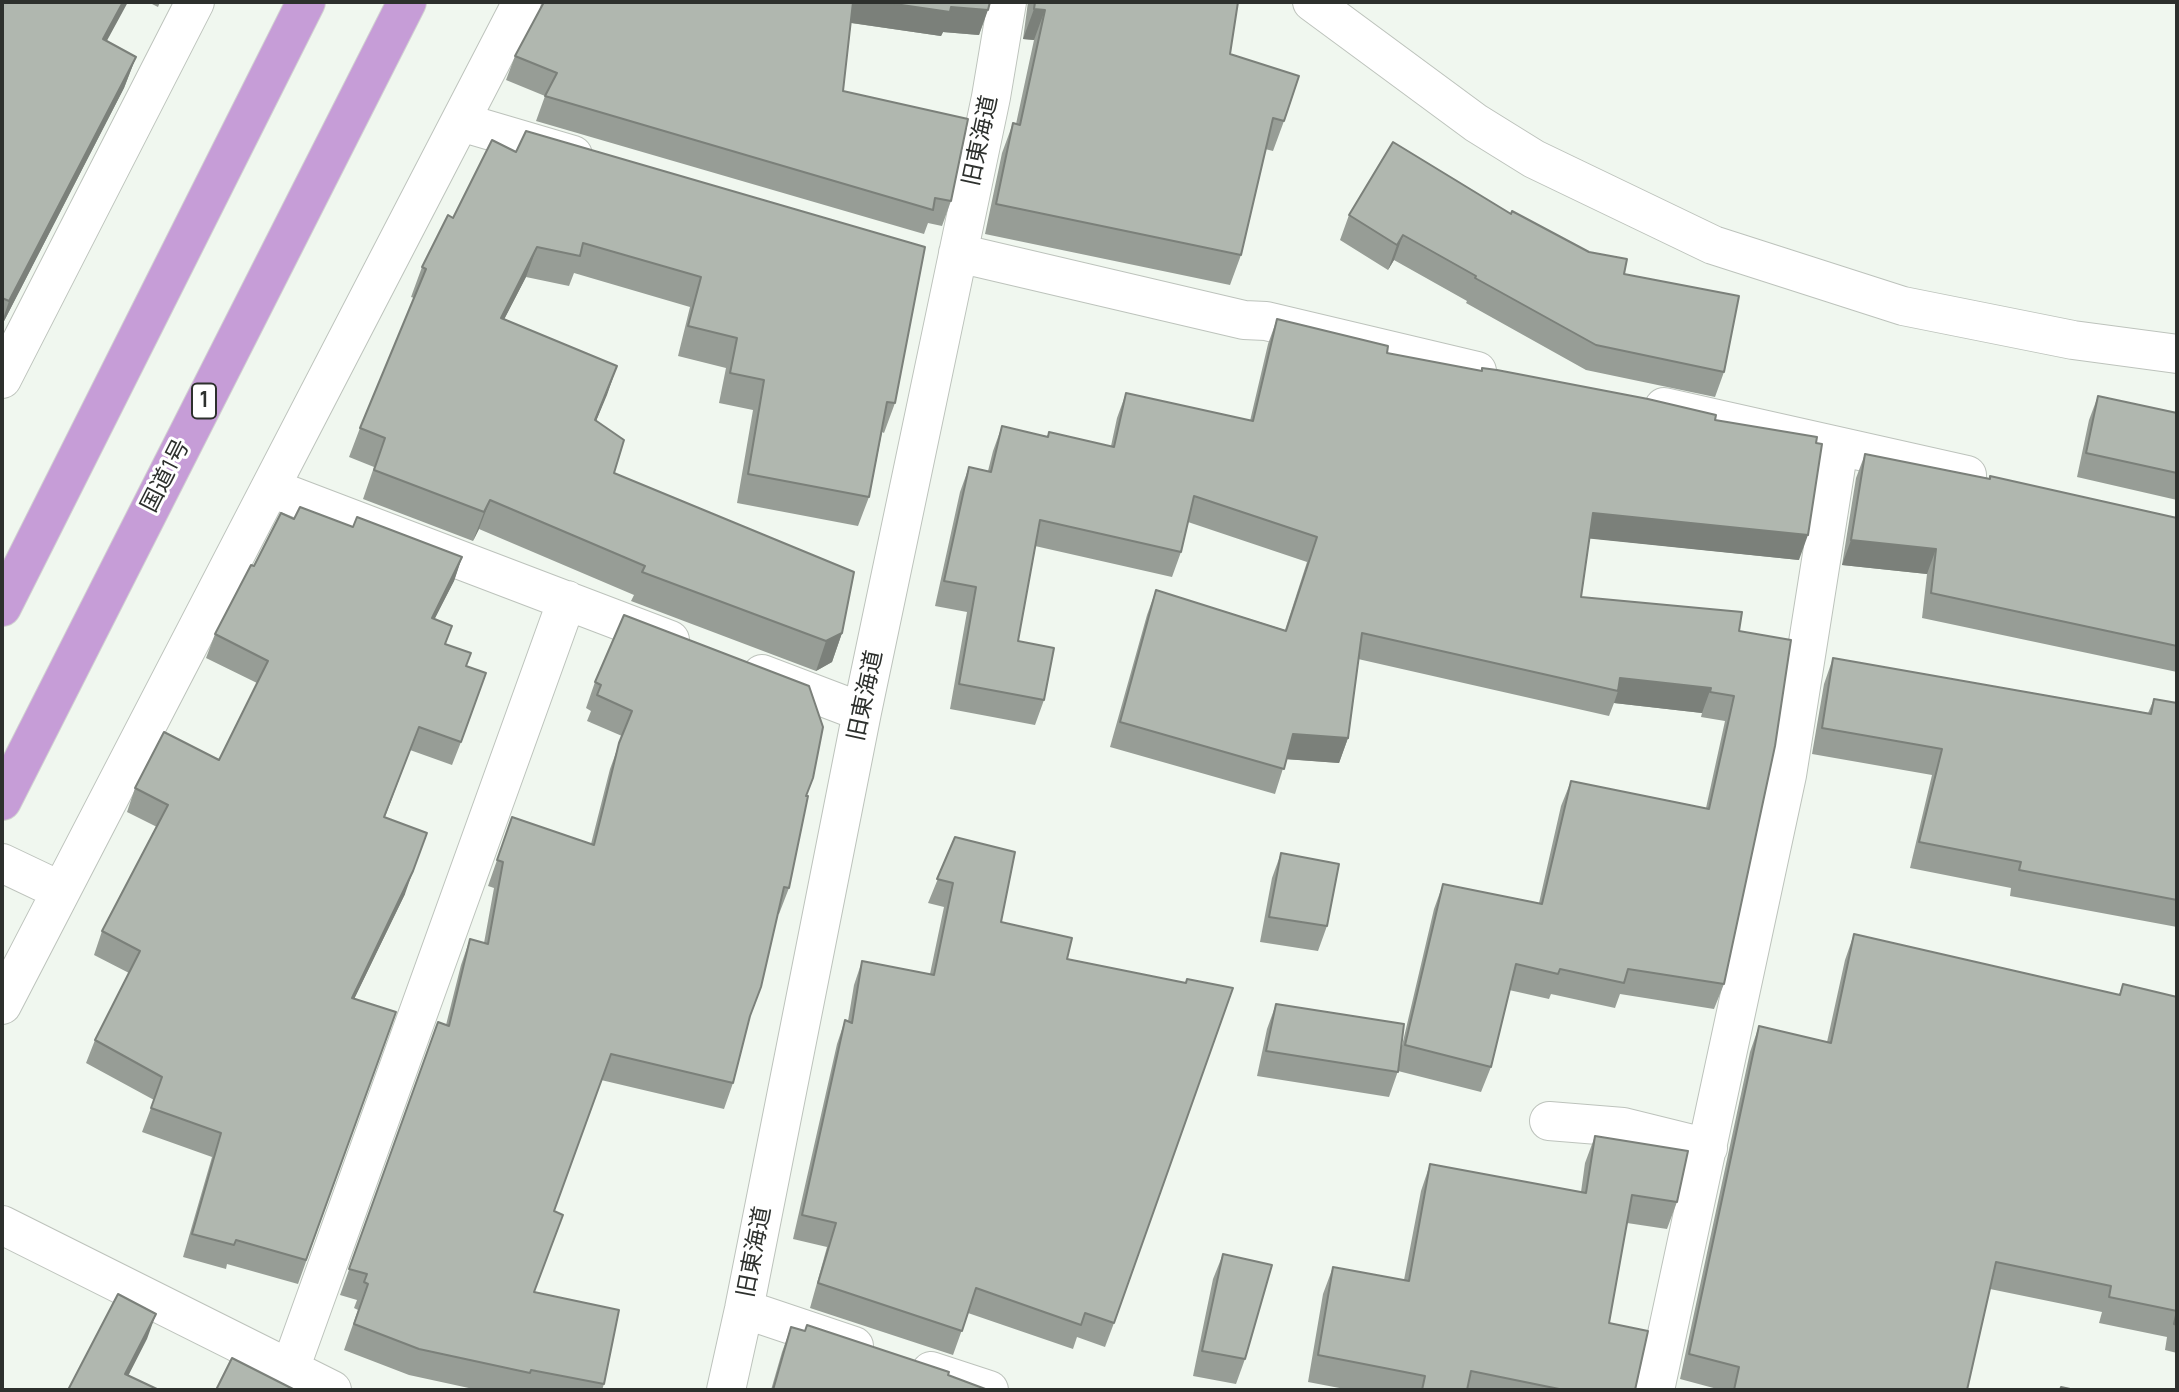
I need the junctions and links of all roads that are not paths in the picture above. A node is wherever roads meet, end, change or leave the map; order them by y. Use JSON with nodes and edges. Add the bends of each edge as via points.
{"nodes":[{"id":1,"x":195,"y":2,"type":"edge"},
{"id":2,"x":306,"y":2,"type":"edge"},
{"id":3,"x":407,"y":2,"type":"edge"},
{"id":4,"x":522,"y":2,"type":"edge"},
{"id":5,"x":1007,"y":2,"type":"edge"},
{"id":6,"x":1312,"y":2,"type":"edge"},
{"id":7,"x":461,"y":122,"type":"junction"},
{"id":8,"x":608,"y":165,"type":"edge"},
{"id":9,"x":947,"y":259,"type":"junction"},
{"id":10,"x":2177,"y":354,"type":"edge"},
{"id":11,"x":1512,"y":378,"type":"edge"},
{"id":12,"x":2,"y":379,"type":"edge"},
{"id":13,"x":1630,"y":400,"type":"edge"},
{"id":14,"x":1839,"y":447,"type":"junction"},
{"id":15,"x":2001,"y":483,"type":"edge"},
{"id":16,"x":271,"y":488,"type":"junction"},
{"id":17,"x":566,"y":600,"type":"junction"},
{"id":18,"x":2,"y":607,"type":"edge"},
{"id":19,"x":862,"y":712,"type":"junction"},
{"id":20,"x":2,"y":801,"type":"edge"},
{"id":21,"x":2,"y":863,"type":"edge"},
{"id":22,"x":61,"y":891,"type":"junction"},
{"id":23,"x":2,"y":1004,"type":"edge"},
{"id":24,"x":1549,"y":1121,"type":"dead end"},
{"id":25,"x":1708,"y":1148,"type":"junction"},
{"id":26,"x":2,"y":1226,"type":"edge"},
{"id":27,"x":744,"y":1309,"type":"junction"},
{"id":28,"x":290,"y":1369,"type":"junction"},
{"id":29,"x":332,"y":1390,"type":"edge"},
{"id":30,"x":726,"y":1390,"type":"edge"},
{"id":31,"x":989,"y":1390,"type":"edge"},
{"id":32,"x":1655,"y":1390,"type":"edge"}],
"edges":[{"from":1,"to":12,"type":"street"},
{"from":2,"to":18,"type":"highway"},
{"from":3,"to":20,"type":"highway","name":"国道1号","number":"1"},
{"from":4,"to":7,"type":"street"},
{"from":5,"to":9,"type":"street","name":"旧東海道","via":[[991,97]]},
{"from":6,"to":10,"type":"street","via":[[1522,152],[1713,245],[1903,306],[2073,340]]},
{"from":7,"to":8,"type":"street"},
{"from":7,"to":16,"type":"street"},
{"from":9,"to":11,"type":"street","via":[[1266,321]]},
{"from":9,"to":19,"type":"street","name":"旧東海道"},
{"from":13,"to":14,"type":"street"},
{"from":14,"to":15,"type":"street"},
{"from":14,"to":25,"type":"street","via":[[1787,775]]},
{"from":16,"to":17,"type":"street"},
{"from":16,"to":22,"type":"street"},
{"from":17,"to":19,"type":"street"},
{"from":17,"to":28,"type":"street"},
{"from":19,"to":27,"type":"street","name":"旧東海道"},
{"from":21,"to":22,"type":"street"},
{"from":22,"to":23,"type":"street"},
{"from":24,"to":25,"type":"street","via":[[1623,1127]]},
{"from":25,"to":32,"type":"street"},
{"from":26,"to":28,"type":"street"},
{"from":27,"to":30,"type":"street","name":"旧東海道"},
{"from":27,"to":31,"type":"street"},
{"from":28,"to":29,"type":"street"}]}
